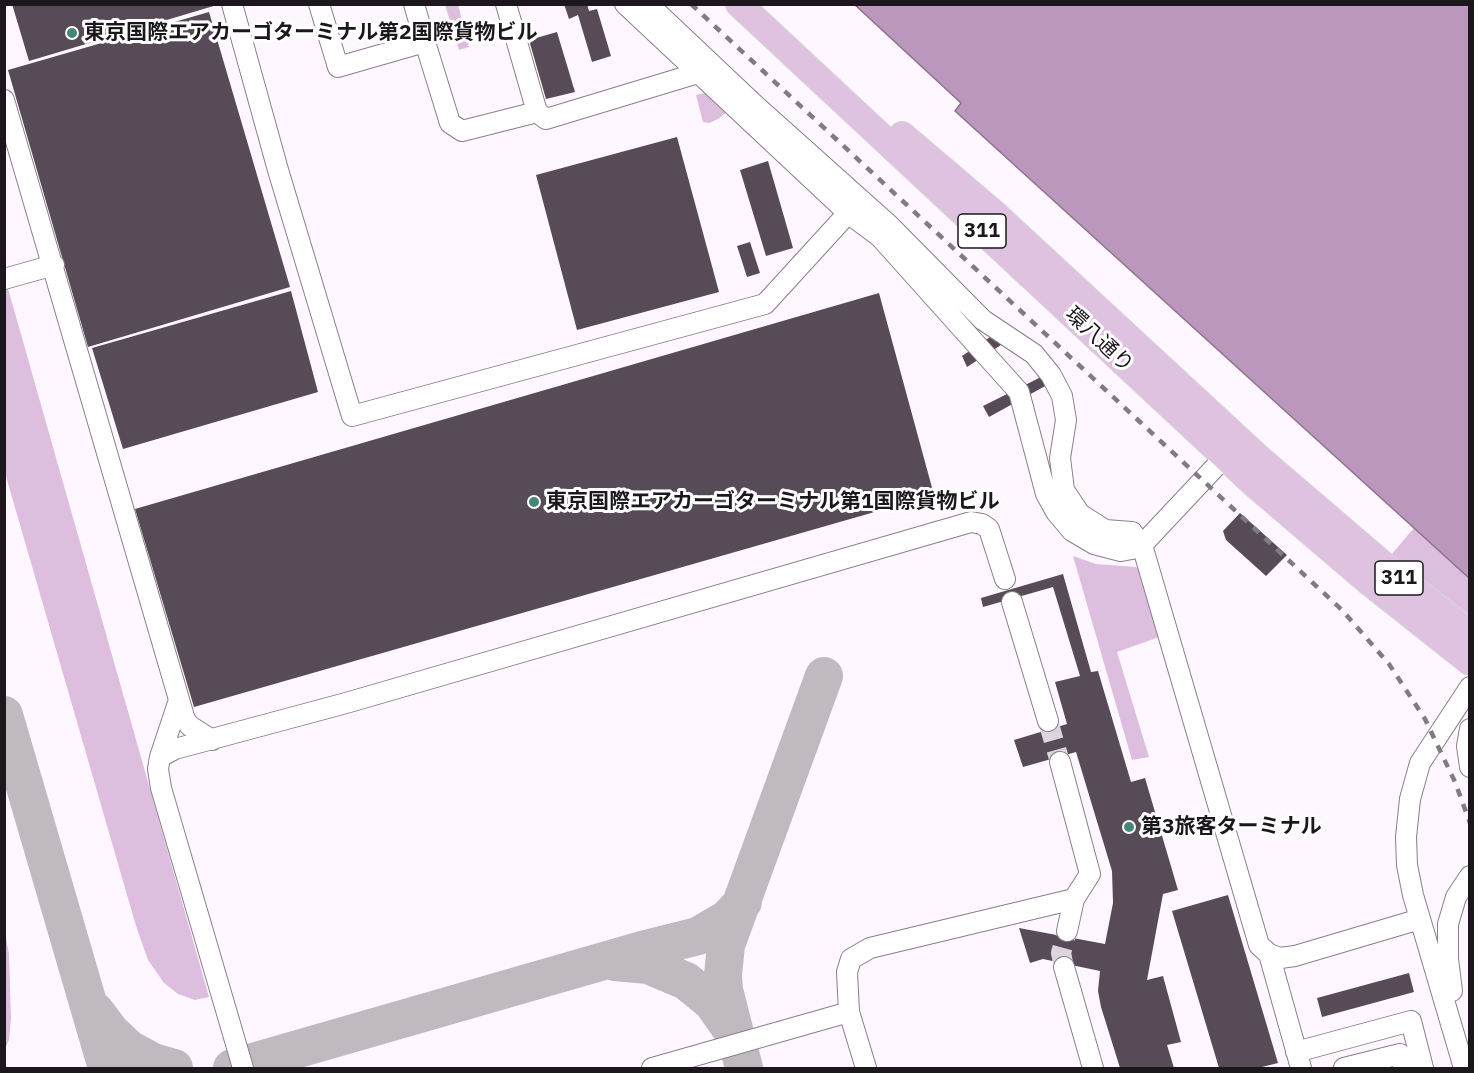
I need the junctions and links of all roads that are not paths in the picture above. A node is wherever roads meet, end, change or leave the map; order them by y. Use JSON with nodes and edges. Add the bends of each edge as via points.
{"nodes":[{"id":1,"x":232,"y":4,"type":"edge"},
{"id":2,"x":320,"y":4,"type":"edge"},
{"id":3,"x":414,"y":4,"type":"edge"},
{"id":4,"x":506,"y":4,"type":"edge"},
{"id":5,"x":625,"y":4,"type":"edge"},
{"id":6,"x":648,"y":4,"type":"edge"},
{"id":7,"x":739,"y":4,"type":"edge"},
{"id":8,"x":761,"y":4,"type":"edge"},
{"id":9,"x":425,"y":42,"type":"junction"},
{"id":10,"x":698,"y":73,"type":"junction"},
{"id":11,"x":4,"y":99,"type":"edge"},
{"id":12,"x":537,"y":112,"type":"junction"},
{"id":13,"x":854,"y":207,"type":"junction"},
{"id":14,"x":54,"y":265,"type":"junction"},
{"id":15,"x":4,"y":279,"type":"edge"},
{"id":16,"x":1233,"y":449,"type":"junction"},
{"id":17,"x":1142,"y":545,"type":"junction"},
{"id":18,"x":1005,"y":579,"type":"dead end"},
{"id":19,"x":1012,"y":602,"type":"dead end"},
{"id":20,"x":1470,"y":633,"type":"edge"},
{"id":21,"x":1470,"y":662,"type":"edge"},
{"id":22,"x":1470,"y":687,"type":"edge"},
{"id":23,"x":179,"y":700,"type":"junction"},
{"id":24,"x":1048,"y":722,"type":"tunnel mouth"},
{"id":25,"x":1470,"y":729,"type":"edge"},
{"id":26,"x":212,"y":740,"type":"junction"},
{"id":27,"x":160,"y":757,"type":"junction"},
{"id":28,"x":1059,"y":762,"type":"tunnel mouth"},
{"id":29,"x":1470,"y":767,"type":"edge"},
{"id":30,"x":1470,"y":876,"type":"edge"},
{"id":31,"x":1074,"y":899,"type":"junction"},
{"id":32,"x":1420,"y":919,"type":"junction"},
{"id":33,"x":1067,"y":931,"type":"tunnel mouth"},
{"id":34,"x":1269,"y":954,"type":"junction"},
{"id":35,"x":1064,"y":968,"type":"tunnel mouth"},
{"id":36,"x":849,"y":1011,"type":"junction"},
{"id":37,"x":1457,"y":1041,"type":"junction"},
{"id":38,"x":1327,"y":1044,"type":"junction"},
{"id":39,"x":1299,"y":1060,"type":"edge"},
{"id":40,"x":243,"y":1068,"type":"edge"},
{"id":41,"x":652,"y":1068,"type":"edge"},
{"id":42,"x":866,"y":1068,"type":"edge"},
{"id":43,"x":1093,"y":1068,"type":"edge"},
{"id":44,"x":1334,"y":1068,"type":"edge"},
{"id":45,"x":1344,"y":1068,"type":"edge"},
{"id":46,"x":1404,"y":1068,"type":"edge"},
{"id":47,"x":1423,"y":1068,"type":"edge"},
{"id":48,"x":1464,"y":1068,"type":"edge"}],
"edges":[{"from":1,"to":13,"type":"street","via":[[352,416],[765,304]]},
{"from":2,"to":9,"type":"street","via":[[338,67]]},
{"from":3,"to":9,"type":"street"},
{"from":4,"to":12,"type":"street"},
{"from":5,"to":10,"type":"street"},
{"from":6,"to":13,"type":"street"},
{"from":7,"to":16,"type":"main road","name":"環八通り","number":"311"},
{"from":8,"to":16,"type":"main road","name":"環八通り","number":"311","via":[[897,131],[996,215]]},
{"from":9,"to":12,"type":"street","via":[[450,123],[462,131]]},
{"from":10,"to":12,"type":"street","via":[[546,119]]},
{"from":10,"to":13,"type":"street"},
{"from":11,"to":14,"type":"street"},
{"from":13,"to":17,"type":"street","via":[[1019,392],[1046,494],[1072,531],[1094,544],[1121,551]]},
{"from":13,"to":17,"type":"street","via":[[890,225],[983,320],[1034,354],[1062,396],[1066,420],[1060,458],[1064,489],[1080,514],[1105,530],[1132,532]]},
{"from":14,"to":15,"type":"street"},
{"from":14,"to":23,"type":"street"},
{"from":16,"to":17,"type":"street"},
{"from":16,"to":20,"type":"main road","name":"環八通り","number":"311","via":[[1330,520]]},
{"from":16,"to":21,"type":"main road","name":"環八通り","number":"311","via":[[1360,575]]},
{"from":17,"to":34,"type":"street","via":[[1259,945]]},
{"from":18,"to":26,"type":"street","via":[[989,529],[971,522]]},
{"from":19,"to":24,"type":"street"},
{"from":22,"to":32,"type":"street","via":[[1420,763],[1410,799],[1407,865]]},
{"from":23,"to":26,"type":"street","via":[[184,720]]},
{"from":23,"to":27,"type":"street"},
{"from":25,"to":29,"type":"street"},
{"from":26,"to":27,"type":"street"},
{"from":27,"to":40,"type":"street","via":[[161,788]]},
{"from":28,"to":31,"type":"street","via":[[1090,874]]},
{"from":30,"to":37,"type":"street","via":[[1456,897],[1447,938]]},
{"from":31,"to":33,"type":"street"},
{"from":31,"to":36,"type":"street","via":[[870,948],[851,959],[847,972]]},
{"from":32,"to":34,"type":"street","via":[[1295,956],[1280,958]]},
{"from":32,"to":37,"type":"street"},
{"from":34,"to":39,"type":"street"},
{"from":35,"to":43,"type":"street"},
{"from":36,"to":41,"type":"street"},
{"from":36,"to":42,"type":"street"},
{"from":37,"to":48,"type":"street"},
{"from":38,"to":39,"type":"street"},
{"from":38,"to":44,"type":"street"},
{"from":38,"to":47,"type":"street","via":[[1411,1021]]},
{"from":45,"to":46,"type":"street","via":[[1400,1054]]}]}
